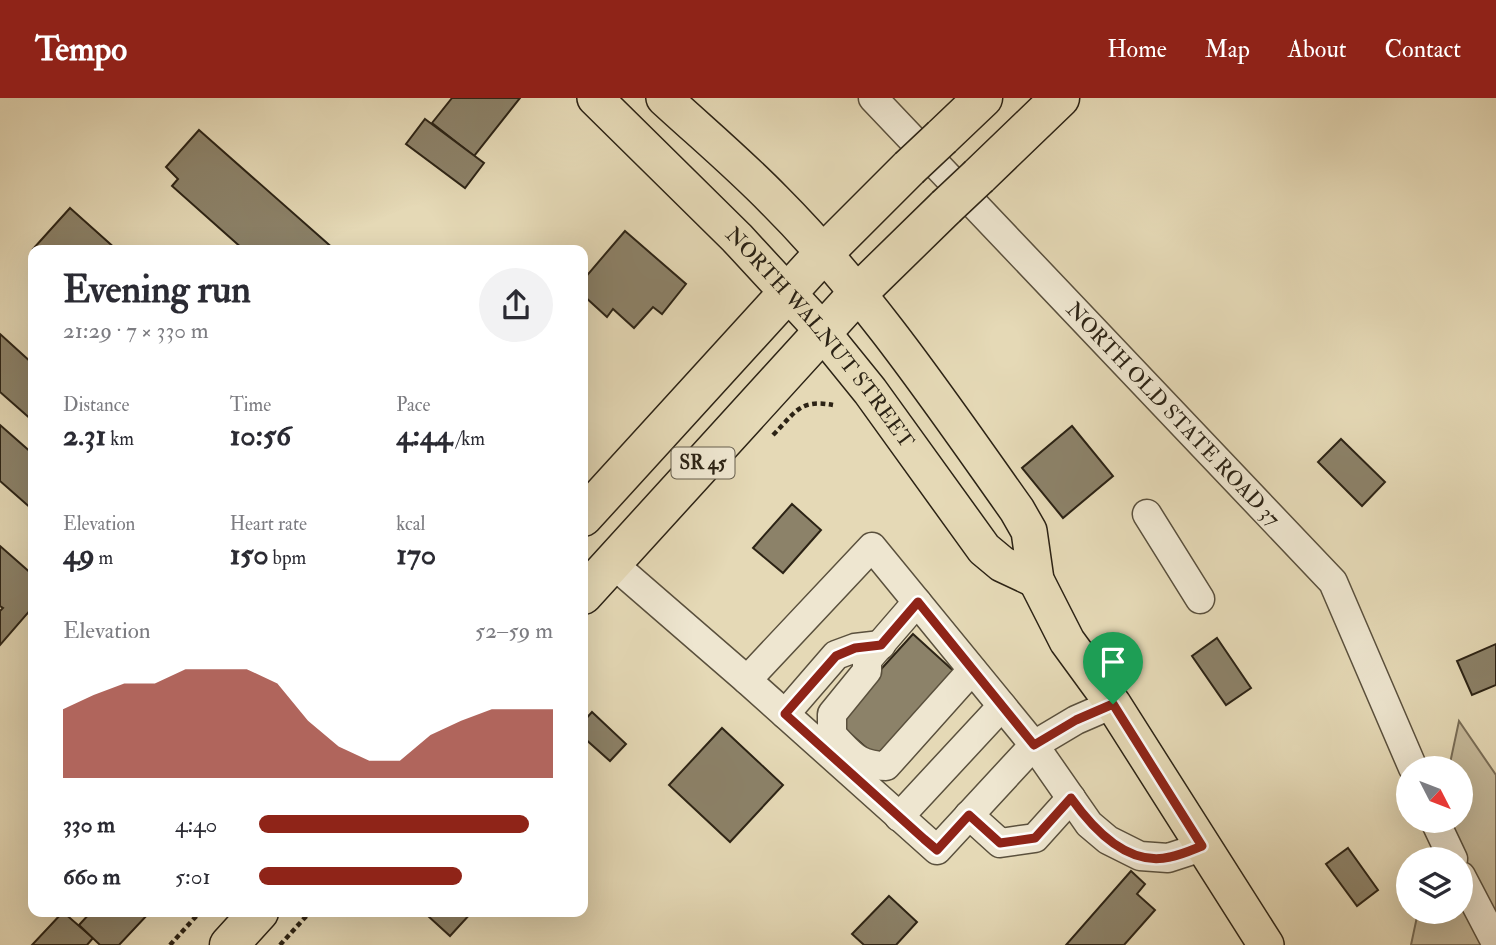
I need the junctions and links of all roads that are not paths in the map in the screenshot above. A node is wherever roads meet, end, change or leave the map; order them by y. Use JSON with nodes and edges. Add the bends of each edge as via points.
{"nodes":[{"id":1,"x":595,"y":98,"type":"edge"},
{"id":2,"x":664,"y":98,"type":"edge"},
{"id":3,"x":873,"y":98,"type":"edge"},
{"id":4,"x":983,"y":98,"type":"edge"},
{"id":5,"x":1060,"y":98,"type":"edge"},
{"id":6,"x":822,"y":254,"type":"junction"},
{"id":7,"x":788,"y":292,"type":"junction"},
{"id":8,"x":858,"y":293,"type":"junction"},
{"id":9,"x":822,"y":331,"type":"junction"},
{"id":10,"x":588,"y":512,"type":"edge"},
{"id":11,"x":1147,"y":514,"type":"dead end"},
{"id":12,"x":612,"y":563,"type":"junction"},
{"id":13,"x":1036,"y":580,"type":"junction"},
{"id":14,"x":588,"y":589,"type":"edge"},
{"id":15,"x":1200,"y":599,"type":"dead end"},
{"id":16,"x":918,"y":602,"type":"junction"},
{"id":17,"x":874,"y":653,"type":"junction"},
{"id":18,"x":972,"y":670,"type":"junction"},
{"id":19,"x":747,"y":680,"type":"junction"},
{"id":20,"x":941,"y":704,"type":"junction"},
{"id":21,"x":1113,"y":704,"type":"junction"},
{"id":22,"x":1002,"y":706,"type":"junction"},
{"id":23,"x":785,"y":714,"type":"junction"},
{"id":24,"x":1034,"y":745,"type":"junction"},
{"id":25,"x":964,"y":747,"type":"junction"},
{"id":26,"x":1408,"y":756,"type":"edge"},
{"id":27,"x":1071,"y":798,"type":"junction"},
{"id":28,"x":969,"y":815,"type":"junction"},
{"id":29,"x":899,"y":817,"type":"junction"},
{"id":30,"x":1202,"y":846,"type":"junction"},
{"id":31,"x":1473,"y":899,"type":"edge"},
{"id":32,"x":255,"y":917,"type":"edge"},
{"id":33,"x":1496,"y":943,"type":"edge"},
{"id":34,"x":233,"y":944,"type":"edge"},
{"id":35,"x":1266,"y":945,"type":"edge"}],
"edges":[{"from":1,"to":7,"type":"main road","name":"NORTH WALNUT STREET"},
{"from":2,"to":6,"type":"main road","via":[[775,200]]},
{"from":3,"to":26,"type":"street","name":"NORTH OLD STATE ROAD 37","via":[[1334,582]]},
{"from":4,"to":6,"type":"highway","number":"SR 45","bridge":true},
{"from":5,"to":8,"type":"highway","number":"SR 45","bridge":true},
{"from":6,"to":7,"type":"highway","number":"SR 45"},
{"from":6,"to":8,"type":"main road"},
{"from":7,"to":9,"type":"main road","name":"NORTH WALNUT STREET"},
{"from":7,"to":10,"type":"highway","number":"SR 45"},
{"from":8,"to":9,"type":"highway","number":"SR 45"},
{"from":8,"to":13,"type":"main road","via":[[1017,510],[1029,531]]},
{"from":9,"to":12,"type":"highway","number":"SR 45"},
{"from":9,"to":13,"type":"main road","name":"NORTH WALNUT STREET","via":[[984,549],[1002,564]]},
{"from":11,"to":15,"type":"street"},
{"from":12,"to":14,"type":"highway","number":"SR 45"},
{"from":12,"to":19,"type":"street"},
{"from":13,"to":21,"type":"main road","via":[[1067,641]]},
{"from":16,"to":17,"type":"street"},
{"from":16,"to":18,"type":"street"},
{"from":16,"to":19,"type":"street","via":[[872,547]]},
{"from":17,"to":20,"type":"street","via":[[867,671],[832,714],[832,735],[855,759],[869,766],[886,766]]},
{"from":17,"to":23,"type":"street","via":[[855,648],[836,656]]},
{"from":18,"to":20,"type":"street"},
{"from":18,"to":22,"type":"street"},
{"from":19,"to":23,"type":"street"},
{"from":20,"to":25,"type":"street"},
{"from":21,"to":24,"type":"street"},
{"from":21,"to":30,"type":"main road"},
{"from":22,"to":24,"type":"street"},
{"from":22,"to":25,"type":"street"},
{"from":23,"to":29,"type":"street"},
{"from":24,"to":27,"type":"street"},
{"from":24,"to":28,"type":"street"},
{"from":25,"to":29,"type":"street"},
{"from":27,"to":28,"type":"street","via":[[1035,838],[1000,843]]},
{"from":27,"to":30,"type":"street","via":[[1089,824],[1108,840],[1140,856],[1168,858]]},
{"from":28,"to":29,"type":"street","via":[[937,850]]},
{"from":30,"to":35,"type":"main road"},
{"from":31,"to":33,"type":"street"},
{"from":32,"to":34,"type":"highway"}]}
